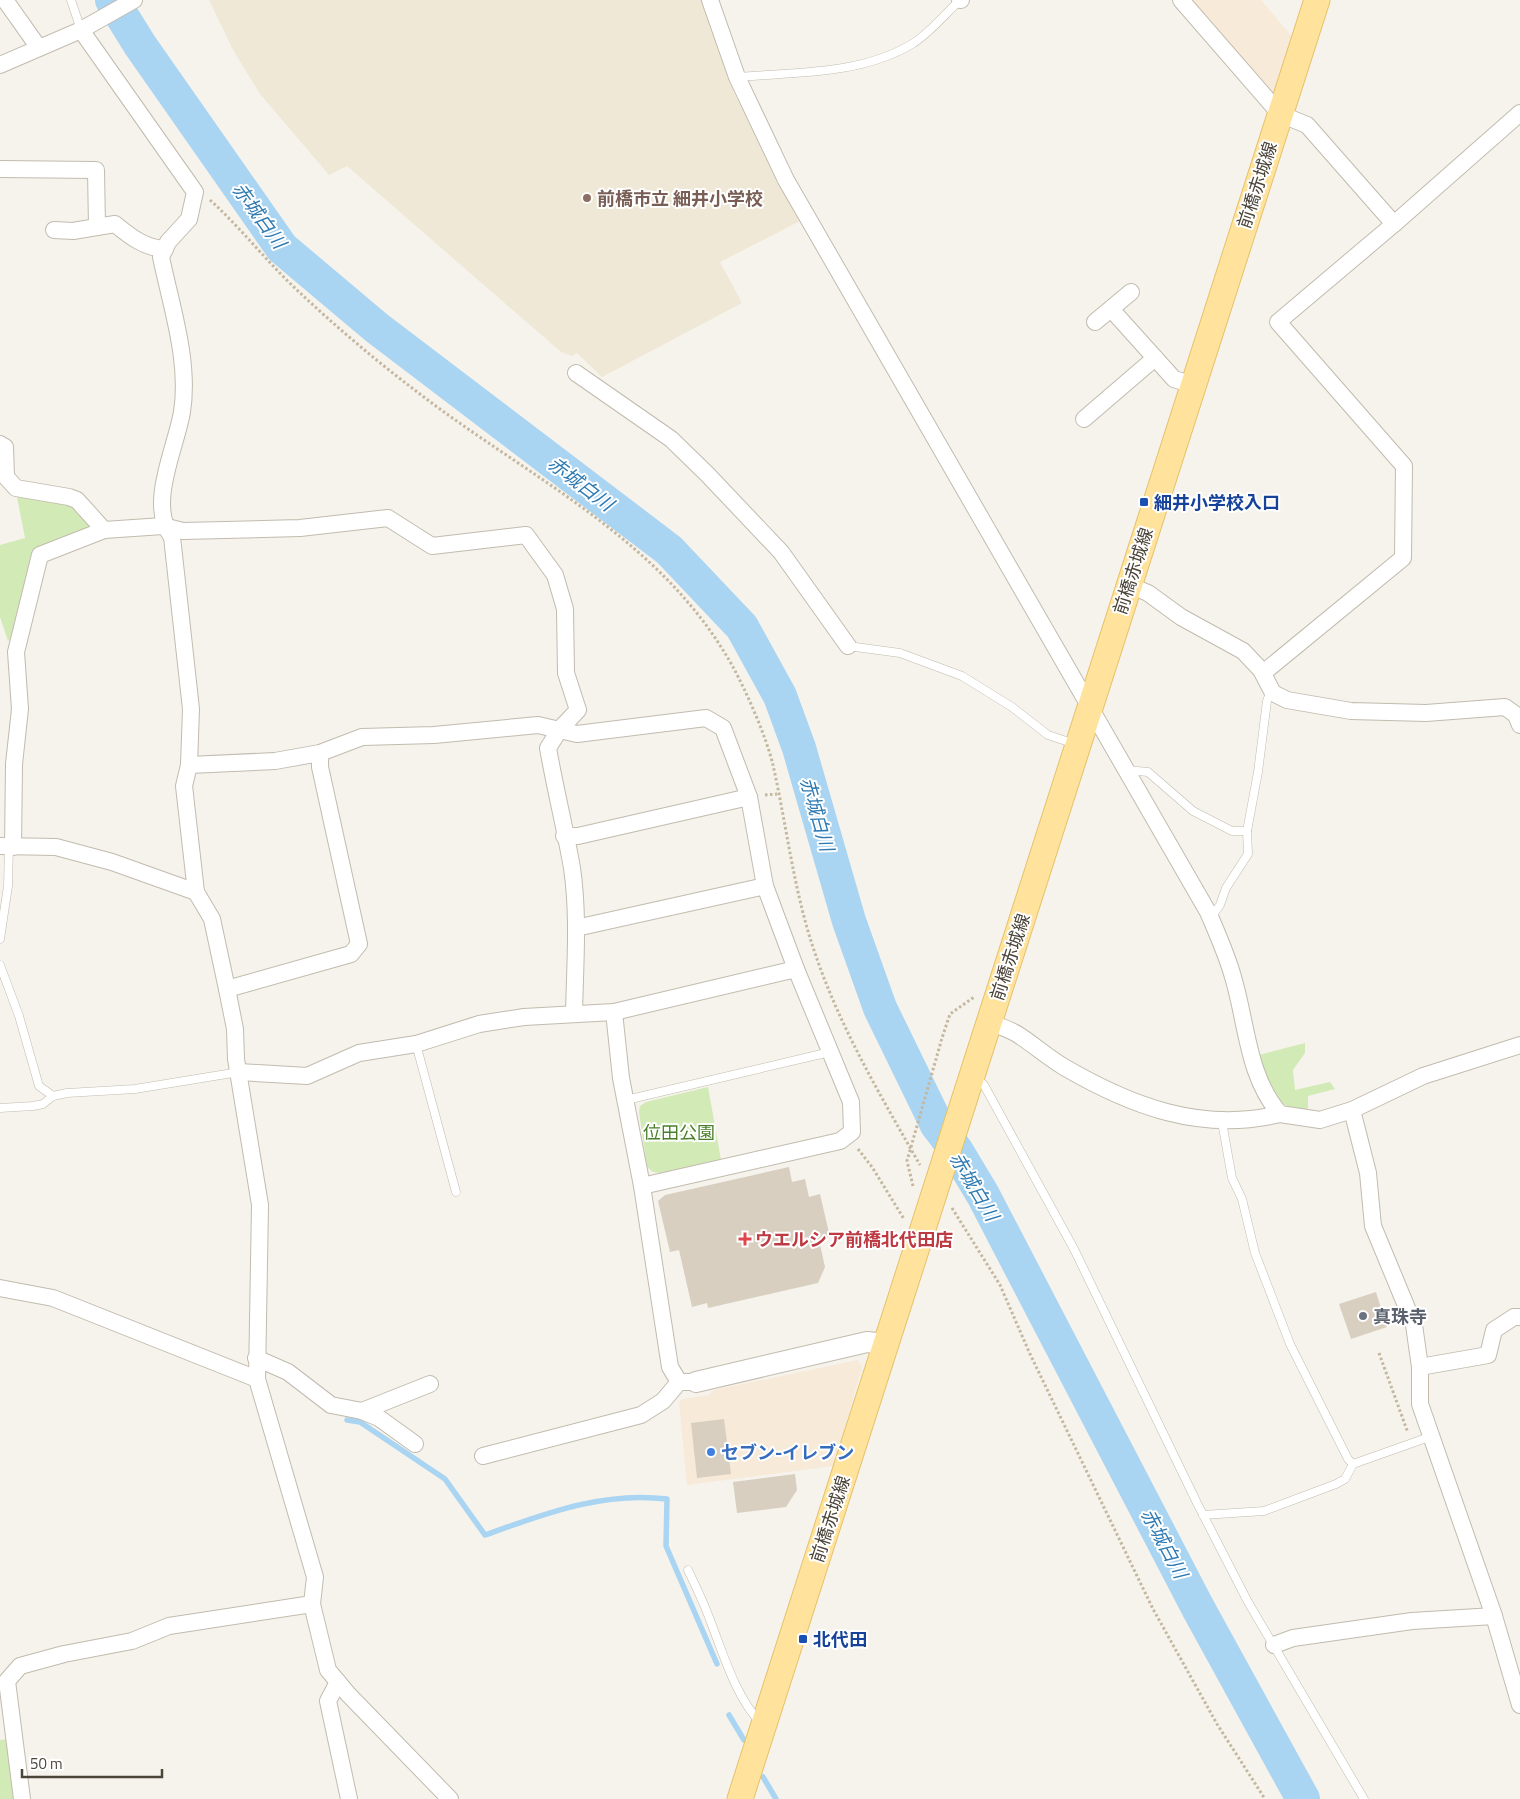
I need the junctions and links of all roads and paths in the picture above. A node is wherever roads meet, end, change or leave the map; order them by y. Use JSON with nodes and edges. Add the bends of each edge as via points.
{"nodes":[{"id":1,"x":5,"y":0,"type":"edge"},
{"id":2,"x":72,"y":0,"type":"edge"},
{"id":3,"x":134,"y":0,"type":"edge"},
{"id":4,"x":710,"y":0,"type":"edge"},
{"id":5,"x":960,"y":0,"type":"edge"},
{"id":6,"x":1181,"y":0,"type":"edge"},
{"id":7,"x":1317,"y":0,"type":"edge"},
{"id":8,"x":85,"y":28,"type":"junction"},
{"id":9,"x":39,"y":48,"type":"junction"},
{"id":10,"x":0,"y":65,"type":"edge"},
{"id":11,"x":737,"y":77,"type":"junction"},
{"id":12,"x":1520,"y":113,"type":"edge"},
{"id":13,"x":1280,"y":114,"type":"junction"},
{"id":14,"x":0,"y":169,"type":"edge"},
{"id":15,"x":195,"y":192,"type":"junction"},
{"id":16,"x":1394,"y":224,"type":"junction"},
{"id":17,"x":97,"y":227,"type":"junction"},
{"id":18,"x":54,"y":230,"type":"dead end"},
{"id":19,"x":165,"y":249,"type":"junction"},
{"id":20,"x":1131,"y":292,"type":"dead end"},
{"id":21,"x":1111,"y":309,"type":"junction"},
{"id":22,"x":1095,"y":322,"type":"dead end"},
{"id":23,"x":1155,"y":358,"type":"junction"},
{"id":24,"x":576,"y":373,"type":"dead end"},
{"id":25,"x":1193,"y":385,"type":"junction"},
{"id":26,"x":1084,"y":419,"type":"dead end"},
{"id":27,"x":0,"y":444,"type":"edge"},
{"id":28,"x":163,"y":526,"type":"junction"},
{"id":29,"x":104,"y":530,"type":"junction"},
{"id":30,"x":1128,"y":585,"type":"junction"},
{"id":31,"x":848,"y":646,"type":"joint"},
{"id":32,"x":1263,"y":673,"type":"junction"},
{"id":33,"x":1272,"y":690,"type":"junction"},
{"id":34,"x":1089,"y":707,"type":"junction"},
{"id":35,"x":1520,"y":724,"type":"edge"},
{"id":36,"x":560,"y":729,"type":"junction"},
{"id":37,"x":1077,"y":745,"type":"junction"},
{"id":38,"x":320,"y":753,"type":"junction"},
{"id":39,"x":189,"y":765,"type":"junction"},
{"id":40,"x":1125,"y":769,"type":"junction"},
{"id":41,"x":749,"y":797,"type":"junction"},
{"id":42,"x":1247,"y":831,"type":"junction"},
{"id":43,"x":564,"y":836,"type":"junction"},
{"id":44,"x":7,"y":846,"type":"edge"},
{"id":45,"x":765,"y":886,"type":"junction"},
{"id":46,"x":196,"y":892,"type":"junction"},
{"id":47,"x":1211,"y":918,"type":"junction"},
{"id":48,"x":576,"y":928,"type":"junction"},
{"id":49,"x":0,"y":939,"type":"edge"},
{"id":50,"x":0,"y":965,"type":"edge"},
{"id":51,"x":796,"y":969,"type":"junction"},
{"id":52,"x":227,"y":990,"type":"junction"},
{"id":53,"x":980,"y":992,"type":"dead end"},
{"id":54,"x":614,"y":1012,"type":"junction"},
{"id":55,"x":574,"y":1013,"type":"junction"},
{"id":56,"x":989,"y":1022,"type":"junction"},
{"id":57,"x":416,"y":1044,"type":"junction"},
{"id":58,"x":1520,"y":1045,"type":"edge"},
{"id":59,"x":830,"y":1052,"type":"junction"},
{"id":60,"x":239,"y":1072,"type":"junction"},
{"id":61,"x":971,"y":1080,"type":"junction"},
{"id":62,"x":53,"y":1096,"type":"junction"},
{"id":63,"x":626,"y":1100,"type":"junction"},
{"id":64,"x":0,"y":1108,"type":"edge"},
{"id":65,"x":1352,"y":1110,"type":"junction"},
{"id":66,"x":1280,"y":1114,"type":"junction"},
{"id":67,"x":1222,"y":1122,"type":"junction"},
{"id":68,"x":849,"y":1136,"type":"junction"},
{"id":69,"x":910,"y":1147,"type":"junction"},
{"id":70,"x":642,"y":1186,"type":"junction"},
{"id":71,"x":930,"y":1188,"type":"junction"},
{"id":72,"x":456,"y":1192,"type":"dead end"},
{"id":73,"x":907,"y":1224,"type":"dead end"},
{"id":74,"x":0,"y":1288,"type":"edge"},
{"id":75,"x":1520,"y":1317,"type":"edge"},
{"id":76,"x":886,"y":1344,"type":"junction"},
{"id":77,"x":1379,"y":1354,"type":"dead end"},
{"id":78,"x":256,"y":1358,"type":"junction"},
{"id":79,"x":1420,"y":1366,"type":"junction"},
{"id":80,"x":257,"y":1379,"type":"junction"},
{"id":81,"x":688,"y":1382,"type":"junction"},
{"id":82,"x":430,"y":1384,"type":"dead end"},
{"id":83,"x":362,"y":1411,"type":"junction"},
{"id":84,"x":1432,"y":1436,"type":"junction"},
{"id":85,"x":1411,"y":1443,"type":"junction"},
{"id":86,"x":415,"y":1444,"type":"dead end"},
{"id":87,"x":483,"y":1456,"type":"dead end"},
{"id":88,"x":1353,"y":1464,"type":"junction"},
{"id":89,"x":1203,"y":1515,"type":"junction"},
{"id":90,"x":688,"y":1570,"type":"dead end"},
{"id":91,"x":312,"y":1604,"type":"junction"},
{"id":92,"x":1494,"y":1616,"type":"junction"},
{"id":93,"x":1274,"y":1645,"type":"junction"},
{"id":94,"x":338,"y":1682,"type":"junction"},
{"id":95,"x":1520,"y":1705,"type":"edge"},
{"id":96,"x":763,"y":1726,"type":"junction"},
{"id":97,"x":6,"y":1730,"type":"edge"},
{"id":98,"x":22,"y":1799,"type":"edge"},
{"id":99,"x":349,"y":1799,"type":"edge"},
{"id":100,"x":450,"y":1799,"type":"edge"},
{"id":101,"x":740,"y":1799,"type":"edge"},
{"id":102,"x":1265,"y":1799,"type":"edge"},
{"id":103,"x":1364,"y":1799,"type":"edge"}],
"edges":[{"from":1,"to":9,"type":"street"},
{"from":2,"to":8,"type":"lane"},
{"from":3,"to":8,"type":"street"},
{"from":4,"to":11,"type":"street"},
{"from":5,"to":11,"type":"lane","via":[[914,43],[885,59],[851,68]]},
{"from":6,"to":13,"type":"street"},
{"from":7,"to":13,"type":"main road","name":"前橋赤城線"},
{"from":8,"to":9,"type":"street"},
{"from":8,"to":15,"type":"street"},
{"from":9,"to":10,"type":"street"},
{"from":11,"to":34,"type":"street","via":[[786,180]]},
{"from":12,"to":16,"type":"street"},
{"from":13,"to":16,"type":"street","via":[[1307,125]]},
{"from":13,"to":25,"type":"main road","name":"前橋赤城線"},
{"from":14,"to":17,"type":"street","via":[[96,170]]},
{"from":15,"to":19,"type":"street","via":[[189,219]]},
{"from":15,"to":69,"type":"path","via":[[212,201],[297,290],[416,391],[615,531],[681,594],[706,625],[733,667],[772,762],[780,811],[811,941],[864,1068]]},
{"from":16,"to":32,"type":"street","via":[[1278,322],[1404,466],[1403,558]]},
{"from":17,"to":18,"type":"street"},
{"from":17,"to":19,"type":"street","via":[[115,224],[139,241],[153,248]]},
{"from":19,"to":28,"type":"street","via":[[161,257],[184,370],[182,411],[163,489]]},
{"from":20,"to":21,"type":"street"},
{"from":21,"to":22,"type":"street"},
{"from":21,"to":23,"type":"street"},
{"from":23,"to":25,"type":"street","via":[[1174,380]]},
{"from":23,"to":26,"type":"street"},
{"from":24,"to":31,"type":"street","via":[[671,439],[714,480],[781,552]]},
{"from":25,"to":30,"type":"main road","name":"前橋赤城線"},
{"from":27,"to":29,"type":"street","via":[[5,447],[6,477],[16,488],[77,500]]},
{"from":28,"to":29,"type":"street"},
{"from":28,"to":36,"type":"street","via":[[183,531],[300,528],[388,518],[432,546],[526,535],[555,575],[565,609],[566,673],[578,710]]},
{"from":28,"to":39,"type":"street","via":[[172,537],[190,700]]},
{"from":29,"to":44,"type":"street","via":[[40,555],[16,652],[20,709]]},
{"from":30,"to":32,"type":"street","via":[[1148,593],[1181,617],[1243,651]]},
{"from":30,"to":34,"type":"main road","name":"前橋赤城線"},
{"from":31,"to":37,"type":"lane","via":[[900,653],[962,676],[1012,706],[1048,736]]},
{"from":32,"to":33,"type":"street"},
{"from":33,"to":35,"type":"street","via":[[1287,700],[1351,711],[1426,713],[1505,708],[1516,715]]},
{"from":33,"to":42,"type":"lane","via":[[1267,701]]},
{"from":34,"to":37,"type":"main road","name":"前橋赤城線"},
{"from":34,"to":40,"type":"street"},
{"from":36,"to":38,"type":"street","via":[[538,725],[434,736],[362,737]]},
{"from":36,"to":41,"type":"street","via":[[577,734],[706,718],[724,728]]},
{"from":36,"to":43,"type":"street","via":[[548,748]]},
{"from":37,"to":56,"type":"main road","name":"前橋赤城線"},
{"from":38,"to":39,"type":"street","via":[[275,761]]},
{"from":38,"to":52,"type":"street","via":[[320,766],[359,944],[351,954]]},
{"from":39,"to":46,"type":"street","via":[[184,786]]},
{"from":40,"to":42,"type":"lane","via":[[1148,772],[1193,811],[1232,831]]},
{"from":40,"to":47,"type":"street"},
{"from":41,"to":43,"type":"street","via":[[578,836]]},
{"from":41,"to":45,"type":"street"},
{"from":42,"to":47,"type":"lane","via":[[1248,854]]},
{"from":43,"to":48,"type":"street","via":[[572,868]]},
{"from":44,"to":46,"type":"street","via":[[56,847],[112,862]]},
{"from":44,"to":49,"type":"lane","via":[[8,886]]},
{"from":45,"to":48,"type":"street"},
{"from":45,"to":51,"type":"street"},
{"from":46,"to":52,"type":"street","via":[[212,920]]},
{"from":47,"to":66,"type":"street","via":[[1233,977],[1253,1063],[1270,1103]]},
{"from":48,"to":55,"type":"street"},
{"from":50,"to":62,"type":"lane","via":[[40,1086]]},
{"from":51,"to":54,"type":"street"},
{"from":51,"to":59,"type":"street"},
{"from":52,"to":60,"type":"street"},
{"from":53,"to":69,"type":"path","via":[[950,1014]]},
{"from":54,"to":55,"type":"street"},
{"from":54,"to":63,"type":"street"},
{"from":55,"to":57,"type":"street","via":[[504,1019]]},
{"from":56,"to":61,"type":"main road","name":"前橋赤城線"},
{"from":56,"to":67,"type":"street","via":[[1016,1033],[1062,1066],[1140,1105]]},
{"from":57,"to":60,"type":"street","via":[[359,1054],[307,1076]]},
{"from":57,"to":72,"type":"lane"},
{"from":58,"to":65,"type":"street","via":[[1423,1076]]},
{"from":59,"to":63,"type":"lane"},
{"from":59,"to":68,"type":"street","via":[[851,1102],[853,1127]]},
{"from":60,"to":62,"type":"lane","via":[[135,1089]]},
{"from":60,"to":78,"type":"street","via":[[260,1205]]},
{"from":61,"to":71,"type":"main road","name":"前橋赤城線"},
{"from":61,"to":89,"type":"lane","via":[[984,1085],[1074,1249]]},
{"from":62,"to":64,"type":"lane","via":[[43,1104]]},
{"from":63,"to":70,"type":"street"},
{"from":65,"to":66,"type":"street","via":[[1320,1120]]},
{"from":65,"to":79,"type":"street","via":[[1368,1172],[1373,1226],[1414,1325]]},
{"from":66,"to":67,"type":"street"},
{"from":67,"to":88,"type":"lane","via":[[1232,1178],[1242,1199],[1255,1253],[1290,1344],[1348,1460]]},
{"from":68,"to":70,"type":"street"},
{"from":68,"to":73,"type":"path"},
{"from":69,"to":71,"type":"path"},
{"from":69,"to":71,"type":"path","via":[[907,1161]]},
{"from":70,"to":81,"type":"street","via":[[670,1367]]},
{"from":71,"to":76,"type":"main road","name":"前橋赤城線"},
{"from":71,"to":102,"type":"path","via":[[959,1217],[1000,1285],[1153,1609],[1217,1724]]},
{"from":74,"to":80,"type":"street","via":[[53,1298]]},
{"from":75,"to":79,"type":"street","via":[[1514,1317],[1494,1330],[1488,1355]]},
{"from":76,"to":81,"type":"street","via":[[867,1342]]},
{"from":76,"to":96,"type":"main road","name":"前橋赤城線"},
{"from":77,"to":85,"type":"path"},
{"from":78,"to":80,"type":"street"},
{"from":78,"to":83,"type":"street","via":[[288,1372],[331,1405]]},
{"from":79,"to":84,"type":"street","via":[[1420,1404]]},
{"from":80,"to":91,"type":"street","via":[[315,1577]]},
{"from":81,"to":87,"type":"street","via":[[641,1415]]},
{"from":82,"to":83,"type":"street"},
{"from":83,"to":86,"type":"street","via":[[380,1418]]},
{"from":84,"to":85,"type":"lane"},
{"from":84,"to":92,"type":"street"},
{"from":85,"to":88,"type":"lane"},
{"from":88,"to":89,"type":"lane","via":[[1345,1479],[1336,1484],[1264,1511]]},
{"from":89,"to":93,"type":"lane"},
{"from":90,"to":96,"type":"lane","via":[[723,1658],[753,1715]]},
{"from":91,"to":94,"type":"street","via":[[328,1670]]},
{"from":91,"to":97,"type":"street","via":[[169,1626],[132,1641],[20,1666],[7,1682]]},
{"from":92,"to":93,"type":"street","via":[[1412,1621],[1293,1638]]},
{"from":92,"to":95,"type":"street"},
{"from":93,"to":103,"type":"lane"},
{"from":94,"to":99,"type":"street","via":[[328,1701]]},
{"from":94,"to":100,"type":"street"},
{"from":96,"to":101,"type":"main road","name":"前橋赤城線"},
{"from":97,"to":98,"type":"street"}]}
